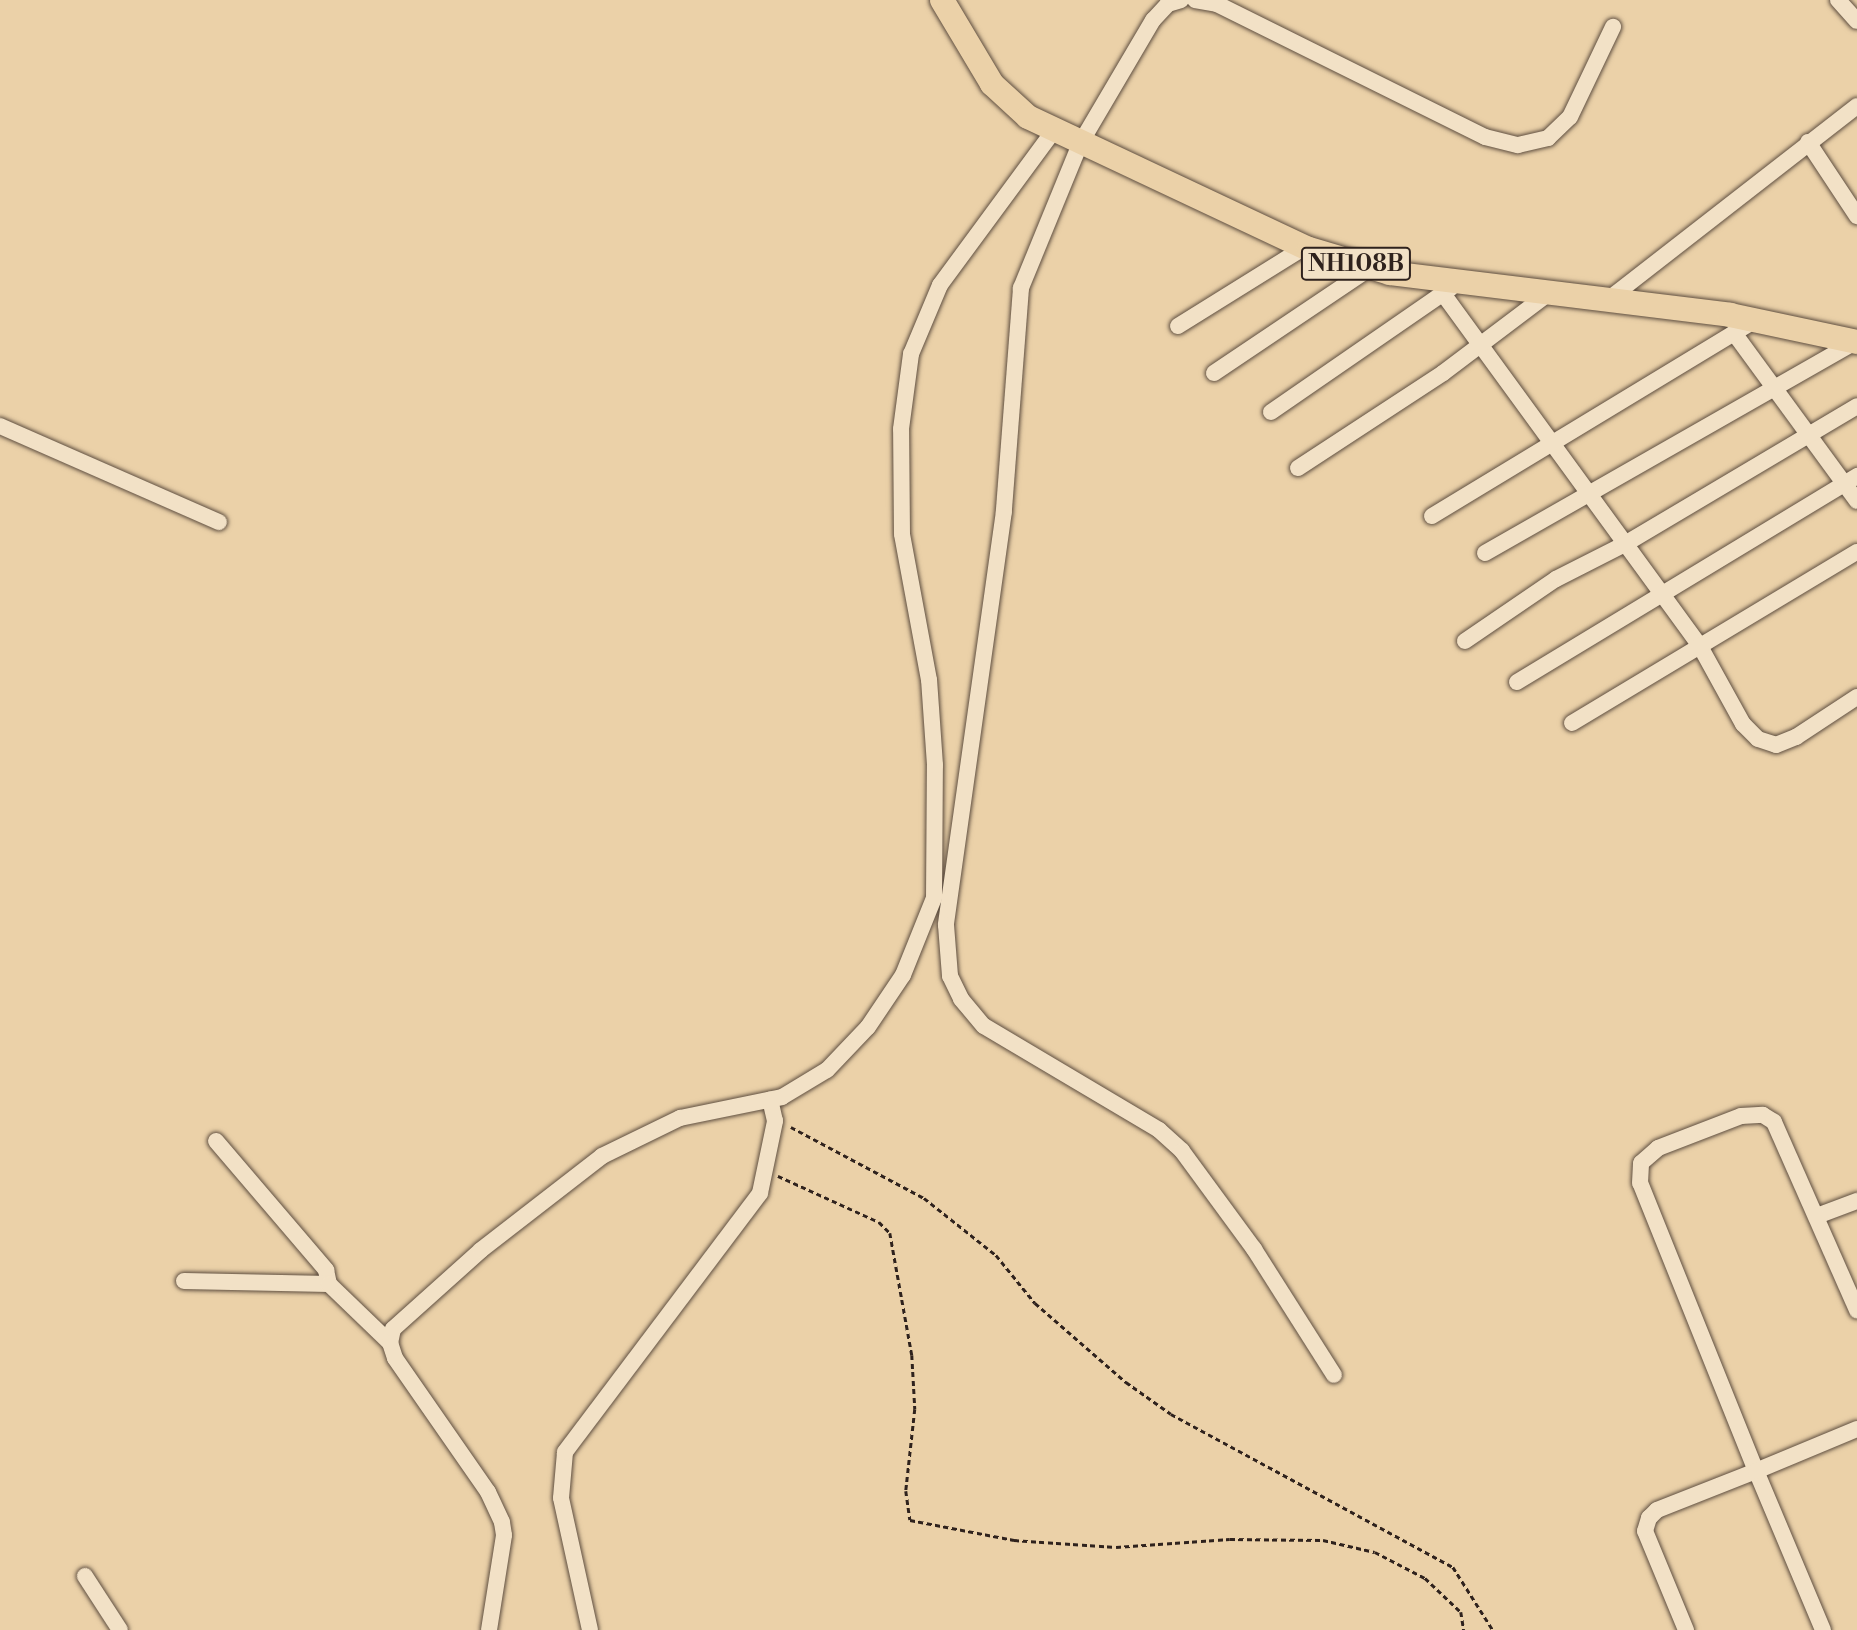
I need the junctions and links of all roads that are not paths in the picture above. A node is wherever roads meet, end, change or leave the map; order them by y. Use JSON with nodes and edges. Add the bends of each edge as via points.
{"nodes":[{"id":1,"x":942,"y":0,"type":"edge"},
{"id":2,"x":1181,"y":0,"type":"edge"},
{"id":3,"x":1195,"y":0,"type":"edge"},
{"id":4,"x":1838,"y":0,"type":"edge"},
{"id":5,"x":1857,"y":21,"type":"edge"},
{"id":6,"x":1614,"y":27,"type":"dead end"},
{"id":7,"x":1857,"y":106,"type":"edge"},
{"id":8,"x":1053,"y":132,"type":"junction"},
{"id":9,"x":1808,"y":142,"type":"junction"},
{"id":10,"x":1080,"y":144,"type":"junction"},
{"id":11,"x":1857,"y":216,"type":"edge"},
{"id":12,"x":1305,"y":247,"type":"junction"},
{"id":13,"x":1370,"y":268,"type":"junction"},
{"id":14,"x":1451,"y":288,"type":"junction"},
{"id":15,"x":1549,"y":293,"type":"junction"},
{"id":16,"x":1609,"y":299,"type":"junction"},
{"id":17,"x":1178,"y":326,"type":"dead end"},
{"id":18,"x":1745,"y":326,"type":"junction"},
{"id":19,"x":1856,"y":342,"type":"edge"},
{"id":20,"x":1481,"y":346,"type":"junction"},
{"id":21,"x":1214,"y":373,"type":"dead end"},
{"id":22,"x":1772,"y":389,"type":"junction"},
{"id":23,"x":1857,"y":406,"type":"edge"},
{"id":24,"x":1271,"y":412,"type":"dead end"},
{"id":25,"x":0,"y":426,"type":"edge"},
{"id":26,"x":1807,"y":437,"type":"junction"},
{"id":27,"x":1552,"y":444,"type":"junction"},
{"id":28,"x":1298,"y":468,"type":"dead end"},
{"id":29,"x":1851,"y":480,"type":"edge"},
{"id":30,"x":1588,"y":493,"type":"junction"},
{"id":31,"x":1857,"y":500,"type":"edge"},
{"id":32,"x":1432,"y":516,"type":"dead end"},
{"id":33,"x":219,"y":522,"type":"dead end"},
{"id":34,"x":1625,"y":544,"type":"junction"},
{"id":35,"x":1485,"y":553,"type":"dead end"},
{"id":36,"x":1855,"y":557,"type":"edge"},
{"id":37,"x":1660,"y":592,"type":"junction"},
{"id":38,"x":1465,"y":641,"type":"dead end"},
{"id":39,"x":1701,"y":648,"type":"junction"},
{"id":40,"x":1517,"y":682,"type":"dead end"},
{"id":41,"x":1857,"y":697,"type":"edge"},
{"id":42,"x":1572,"y":723,"type":"dead end"},
{"id":43,"x":770,"y":1100,"type":"junction"},
{"id":44,"x":216,"y":1141,"type":"dead end"},
{"id":45,"x":1857,"y":1201,"type":"edge"},
{"id":46,"x":1817,"y":1216,"type":"junction"},
{"id":47,"x":184,"y":1281,"type":"dead end"},
{"id":48,"x":329,"y":1284,"type":"junction"},
{"id":49,"x":1857,"y":1310,"type":"edge"},
{"id":50,"x":390,"y":1343,"type":"junction"},
{"id":51,"x":1334,"y":1375,"type":"dead end"},
{"id":52,"x":1857,"y":1429,"type":"edge"},
{"id":53,"x":1756,"y":1471,"type":"junction"},
{"id":54,"x":85,"y":1576,"type":"dead end"},
{"id":55,"x":120,"y":1630,"type":"edge"},
{"id":56,"x":489,"y":1630,"type":"edge"},
{"id":57,"x":590,"y":1630,"type":"edge"},
{"id":58,"x":1686,"y":1630,"type":"edge"},
{"id":59,"x":1823,"y":1630,"type":"edge"}],
"edges":[{"from":1,"to":8,"type":"highway","number":"NH108B","via":[[992,83],[1009,103]]},
{"from":2,"to":10,"type":"street","via":[[1168,4],[1153,20]]},
{"from":3,"to":6,"type":"street","via":[[1217,4],[1485,137],[1518,145],[1548,138],[1570,117]]},
{"from":4,"to":5,"type":"street"},
{"from":7,"to":9,"type":"street"},
{"from":8,"to":10,"type":"highway","number":"NH108B"},
{"from":8,"to":43,"type":"street","via":[[940,285],[911,354],[901,429],[902,534],[929,680],[935,765],[934,898],[903,975],[868,1027],[827,1070]]},
{"from":9,"to":11,"type":"street"},
{"from":9,"to":16,"type":"street"},
{"from":10,"to":12,"type":"highway","number":"NH108B"},
{"from":10,"to":51,"type":"street","via":[[1021,288],[1004,511],[946,925],[950,976],[961,999],[984,1026],[1159,1130],[1182,1151],[1254,1249]]},
{"from":12,"to":13,"type":"highway","number":"NH108B"},
{"from":12,"to":17,"type":"street"},
{"from":13,"to":14,"type":"highway","number":"NH108B"},
{"from":13,"to":21,"type":"street"},
{"from":14,"to":15,"type":"highway","number":"NH108B"},
{"from":14,"to":20,"type":"street"},
{"from":14,"to":24,"type":"street"},
{"from":15,"to":16,"type":"highway","number":"NH108B"},
{"from":15,"to":20,"type":"street"},
{"from":16,"to":18,"type":"highway","number":"NH108B"},
{"from":18,"to":19,"type":"highway","number":"NH108B"},
{"from":18,"to":22,"type":"street"},
{"from":18,"to":27,"type":"street"},
{"from":19,"to":22,"type":"street"},
{"from":20,"to":27,"type":"street"},
{"from":20,"to":28,"type":"street"},
{"from":22,"to":26,"type":"street"},
{"from":22,"to":30,"type":"street"},
{"from":23,"to":26,"type":"street"},
{"from":25,"to":33,"type":"street"},
{"from":26,"to":29,"type":"street"},
{"from":26,"to":34,"type":"street"},
{"from":27,"to":30,"type":"street"},
{"from":27,"to":32,"type":"street"},
{"from":29,"to":31,"type":"street"},
{"from":29,"to":37,"type":"street"},
{"from":30,"to":34,"type":"street"},
{"from":30,"to":35,"type":"street"},
{"from":34,"to":37,"type":"street"},
{"from":34,"to":38,"type":"street","via":[[1556,579]]},
{"from":36,"to":39,"type":"street"},
{"from":37,"to":39,"type":"street"},
{"from":37,"to":40,"type":"street"},
{"from":39,"to":41,"type":"street","via":[[1743,724],[1758,739],[1776,745]]},
{"from":39,"to":42,"type":"street"},
{"from":43,"to":50,"type":"street","via":[[680,1118],[602,1156],[403,1316]]},
{"from":43,"to":57,"type":"street","via":[[775,1121],[760,1193],[565,1452],[561,1498]]},
{"from":44,"to":48,"type":"street","via":[[326,1270]]},
{"from":45,"to":46,"type":"street"},
{"from":46,"to":49,"type":"street"},
{"from":46,"to":53,"type":"street","via":[[1781,1134],[1763,1115],[1741,1116],[1658,1148],[1641,1163],[1640,1183]]},
{"from":47,"to":48,"type":"street"},
{"from":48,"to":50,"type":"street"},
{"from":50,"to":56,"type":"street","via":[[407,1376],[488,1492],[502,1522],[505,1535]]},
{"from":52,"to":53,"type":"street"},
{"from":53,"to":58,"type":"street","via":[[1657,1510],[1649,1518],[1645,1531]]},
{"from":53,"to":59,"type":"street"},
{"from":54,"to":55,"type":"street"}]}
